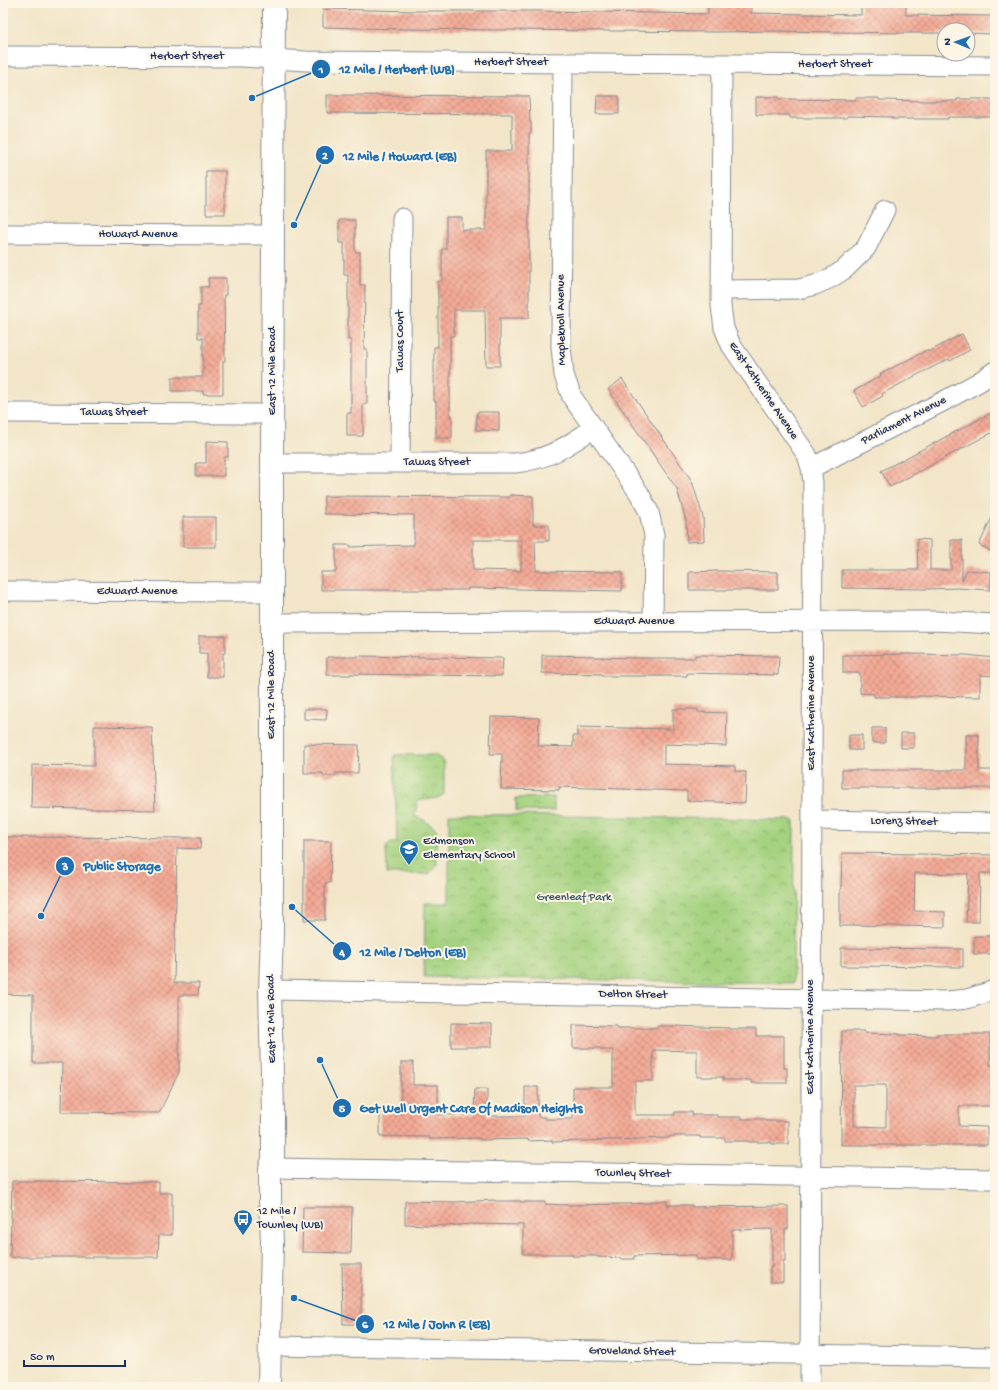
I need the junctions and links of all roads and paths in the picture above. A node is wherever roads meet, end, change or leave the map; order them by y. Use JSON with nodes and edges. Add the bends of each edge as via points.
{"nodes":[{"id":1,"x":274,"y":3,"type":"edge"},
{"id":2,"x":3,"y":56,"type":"edge"},
{"id":3,"x":274,"y":59,"type":"junction"},
{"id":4,"x":563,"y":64,"type":"junction"},
{"id":5,"x":722,"y":64,"type":"junction"},
{"id":6,"x":995,"y":66,"type":"edge"},
{"id":7,"x":885,"y":210,"type":"dead end"},
{"id":8,"x":402,"y":218,"type":"dead end"},
{"id":9,"x":3,"y":234,"type":"edge"},
{"id":10,"x":274,"y":235,"type":"junction"},
{"id":11,"x":721,"y":290,"type":"junction"},
{"id":12,"x":995,"y":371,"type":"edge"},
{"id":13,"x":3,"y":413,"type":"edge"},
{"id":14,"x":273,"y":414,"type":"junction"},
{"id":15,"x":594,"y":428,"type":"junction"},
{"id":16,"x":272,"y":463,"type":"junction"},
{"id":17,"x":400,"y":463,"type":"junction"},
{"id":18,"x":811,"y":468,"type":"junction"},
{"id":19,"x":3,"y":591,"type":"edge"},
{"id":20,"x":272,"y":592,"type":"junction"},
{"id":21,"x":653,"y":622,"type":"junction"},
{"id":22,"x":813,"y":622,"type":"junction"},
{"id":23,"x":272,"y":623,"type":"junction"},
{"id":24,"x":995,"y":624,"type":"edge"},
{"id":25,"x":812,"y":820,"type":"junction"},
{"id":26,"x":995,"y":823,"type":"edge"},
{"id":27,"x":270,"y":990,"type":"junction"},
{"id":28,"x":995,"y":990,"type":"edge"},
{"id":29,"x":812,"y":998,"type":"junction"},
{"id":30,"x":270,"y":1168,"type":"junction"},
{"id":31,"x":811,"y":1176,"type":"junction"},
{"id":32,"x":995,"y":1179,"type":"edge"},
{"id":33,"x":270,"y":1346,"type":"junction"},
{"id":34,"x":810,"y":1355,"type":"junction"},
{"id":35,"x":995,"y":1357,"type":"edge"},
{"id":36,"x":269,"y":1387,"type":"edge"},
{"id":37,"x":810,"y":1387,"type":"edge"}],
"edges":[{"from":1,"to":3,"type":"main road","name":"East 12 Mile Road"},
{"from":2,"to":3,"type":"street","name":"Herbert Street"},
{"from":3,"to":4,"type":"street","name":"Herbert Street"},
{"from":3,"to":10,"type":"main road","name":"East 12 Mile Road"},
{"from":4,"to":5,"type":"street","name":"Herbert Street"},
{"from":4,"to":15,"type":"street","name":"Mapleknoll Avenue","via":[[562,362],[572,397]]},
{"from":5,"to":6,"type":"street","name":"Herbert Street"},
{"from":5,"to":11,"type":"street","name":"East Katherine Avenue"},
{"from":7,"to":11,"type":"street","via":[[866,248],[832,278],[799,289]]},
{"from":8,"to":17,"type":"street","name":"Tawas Court"},
{"from":9,"to":10,"type":"street","name":"Howard Avenue"},
{"from":10,"to":14,"type":"main road","name":"East 12 Mile Road"},
{"from":11,"to":18,"type":"street","name":"East Katherine Avenue","via":[[724,328],[731,345],[807,455]]},
{"from":12,"to":18,"type":"street","name":"Parliament Avenue","via":[[942,402]]},
{"from":13,"to":14,"type":"street","name":"Tawas Street"},
{"from":14,"to":16,"type":"main road","name":"East 12 Mile Road"},
{"from":15,"to":17,"type":"street","name":"Tawas Street","via":[[556,453],[528,462]]},
{"from":15,"to":21,"type":"street","name":"Mapleknoll Avenue","via":[[639,493],[649,512],[654,535]]},
{"from":16,"to":17,"type":"street","name":"Tawas Street"},
{"from":16,"to":20,"type":"main road","name":"East 12 Mile Road"},
{"from":18,"to":22,"type":"street","name":"East Katherine Avenue"},
{"from":19,"to":20,"type":"street","name":"Edward Avenue"},
{"from":20,"to":23,"type":"main road","name":"East 12 Mile Road"},
{"from":21,"to":22,"type":"street","name":"Edward Avenue"},
{"from":21,"to":23,"type":"street","name":"Edward Avenue"},
{"from":22,"to":24,"type":"street","name":"Edward Avenue","via":[[935,621]]},
{"from":22,"to":25,"type":"street","name":"East Katherine Avenue"},
{"from":23,"to":27,"type":"main road","name":"East 12 Mile Road"},
{"from":25,"to":26,"type":"street","name":"Lorenz Street"},
{"from":25,"to":29,"type":"street","name":"East Katherine Avenue"},
{"from":27,"to":29,"type":"street","name":"Delton Street"},
{"from":27,"to":30,"type":"main road","name":"East 12 Mile Road","via":[[273,1114]]},
{"from":28,"to":29,"type":"street","name":"Delton Street","via":[[967,999],[948,1001]]},
{"from":29,"to":31,"type":"street","name":"East Katherine Avenue"},
{"from":30,"to":31,"type":"street","name":"Townley Street"},
{"from":30,"to":33,"type":"main road","name":"East 12 Mile Road"},
{"from":31,"to":32,"type":"street","name":"Townley Street"},
{"from":31,"to":34,"type":"street","name":"East Katherine Avenue"},
{"from":33,"to":34,"type":"street","name":"Groveland Street"},
{"from":33,"to":36,"type":"main road","name":"East 12 Mile Road"},
{"from":34,"to":35,"type":"street","name":"Groveland Street"},
{"from":34,"to":37,"type":"street","name":"East Katherine Avenue"}]}
